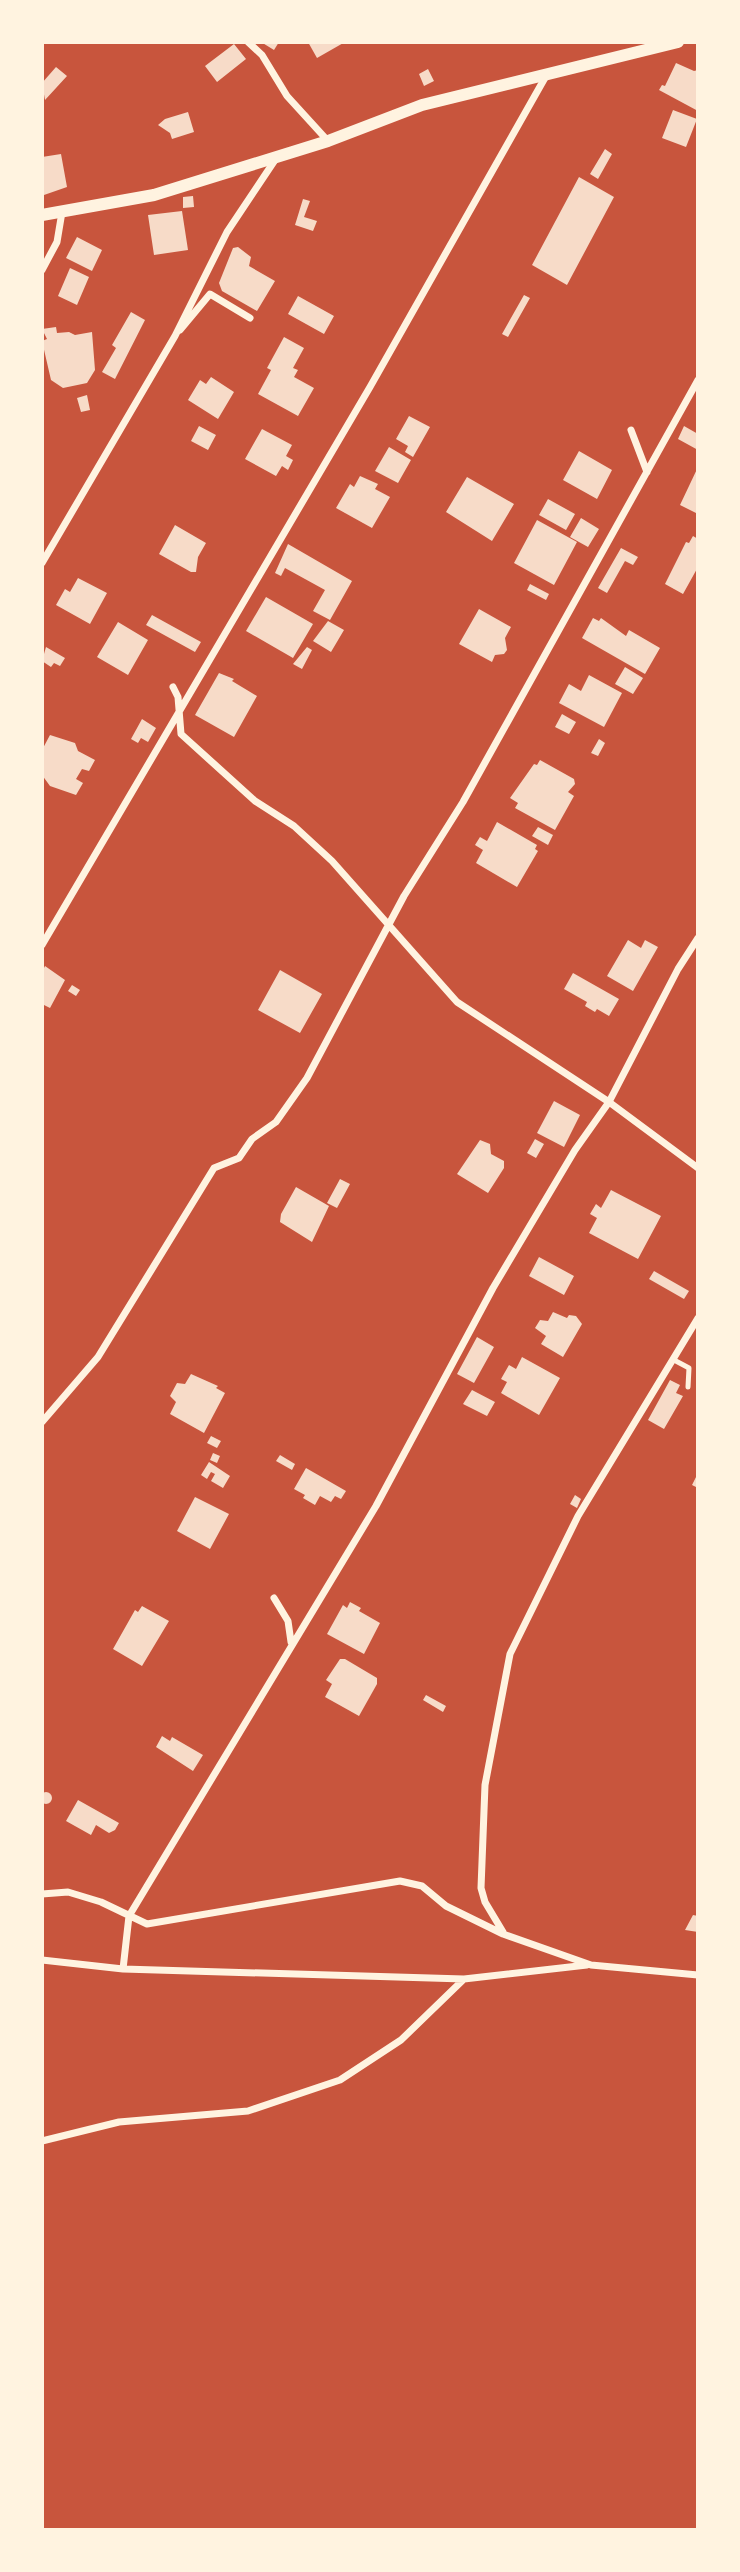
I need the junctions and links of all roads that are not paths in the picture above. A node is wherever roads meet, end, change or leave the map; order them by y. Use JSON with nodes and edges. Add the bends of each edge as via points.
{"nodes":[{"id":1,"x":248,"y":42,"type":"edge"},
{"id":2,"x":678,"y":42,"type":"edge"},
{"id":3,"x":548,"y":72,"type":"junction"},
{"id":4,"x":328,"y":141,"type":"junction"},
{"id":5,"x":277,"y":157,"type":"junction"},
{"id":6,"x":62,"y":212,"type":"junction"},
{"id":7,"x":42,"y":215,"type":"edge"},
{"id":8,"x":42,"y":270,"type":"edge"},
{"id":9,"x":250,"y":318,"type":"dead end"},
{"id":10,"x":175,"y":336,"type":"junction"},
{"id":11,"x":698,"y":380,"type":"edge"},
{"id":12,"x":631,"y":430,"type":"dead end"},
{"id":13,"x":647,"y":472,"type":"junction"},
{"id":14,"x":42,"y":563,"type":"edge"},
{"id":15,"x":173,"y":687,"type":"dead end"},
{"id":16,"x":178,"y":716,"type":"junction"},
{"id":17,"x":388,"y":927,"type":"junction"},
{"id":18,"x":698,"y":939,"type":"edge"},
{"id":19,"x":42,"y":945,"type":"edge"},
{"id":20,"x":609,"y":1102,"type":"junction"},
{"id":21,"x":698,"y":1168,"type":"edge"},
{"id":22,"x":698,"y":1318,"type":"edge"},
{"id":23,"x":674,"y":1360,"type":"junction"},
{"id":24,"x":688,"y":1387,"type":"dead end"},
{"id":25,"x":42,"y":1423,"type":"edge"},
{"id":26,"x":274,"y":1598,"type":"dead end"},
{"id":27,"x":291,"y":1643,"type":"junction"},
{"id":28,"x":42,"y":1894,"type":"edge"},
{"id":29,"x":129,"y":1916,"type":"junction"},
{"id":30,"x":503,"y":1934,"type":"junction"},
{"id":31,"x":42,"y":1960,"type":"edge"},
{"id":32,"x":591,"y":1965,"type":"junction"},
{"id":33,"x":123,"y":1969,"type":"junction"},
{"id":34,"x":698,"y":1975,"type":"edge"},
{"id":35,"x":464,"y":1979,"type":"junction"},
{"id":36,"x":42,"y":2141,"type":"edge"}],
"edges":[{"from":1,"to":4,"type":"street","via":[[262,55],[287,96]]},
{"from":2,"to":3,"type":"street"},
{"from":3,"to":4,"type":"street","via":[[422,105]]},
{"from":3,"to":16,"type":"street"},
{"from":4,"to":5,"type":"street"},
{"from":5,"to":6,"type":"street","via":[[153,195]]},
{"from":5,"to":10,"type":"street","via":[[227,232]]},
{"from":6,"to":7,"type":"street"},
{"from":6,"to":8,"type":"street","via":[[57,242]]},
{"from":9,"to":10,"type":"street","via":[[210,294]]},
{"from":10,"to":14,"type":"street"},
{"from":11,"to":13,"type":"street"},
{"from":12,"to":13,"type":"street"},
{"from":13,"to":17,"type":"street"},
{"from":15,"to":16,"type":"street"},
{"from":16,"to":17,"type":"street","via":[[181,734],[255,801],[294,825],[332,861]]},
{"from":16,"to":19,"type":"street"},
{"from":17,"to":20,"type":"street","via":[[457,1002]]},
{"from":17,"to":25,"type":"street","via":[[307,1079],[276,1122],[252,1139],[239,1158],[214,1168],[98,1357]]},
{"from":18,"to":20,"type":"street","via":[[678,968]]},
{"from":20,"to":21,"type":"street"},
{"from":20,"to":27,"type":"street","via":[[500,1277],[376,1506]]},
{"from":22,"to":23,"type":"street"},
{"from":23,"to":24,"type":"lane","via":[[690,1368]]},
{"from":23,"to":30,"type":"street","via":[[578,1516],[510,1654],[485,1785],[481,1888]]},
{"from":26,"to":27,"type":"street","via":[[288,1621]]},
{"from":27,"to":29,"type":"street"},
{"from":28,"to":29,"type":"street","via":[[68,1892]]},
{"from":29,"to":30,"type":"street","via":[[147,1924],[175,1921],[400,1881],[422,1886],[446,1906]]},
{"from":29,"to":33,"type":"street"},
{"from":30,"to":32,"type":"street"},
{"from":31,"to":33,"type":"street"},
{"from":32,"to":34,"type":"street"},
{"from":32,"to":35,"type":"street"},
{"from":33,"to":35,"type":"street"},
{"from":35,"to":36,"type":"street","via":[[401,2040],[340,2080],[248,2111],[120,2122]]}]}
